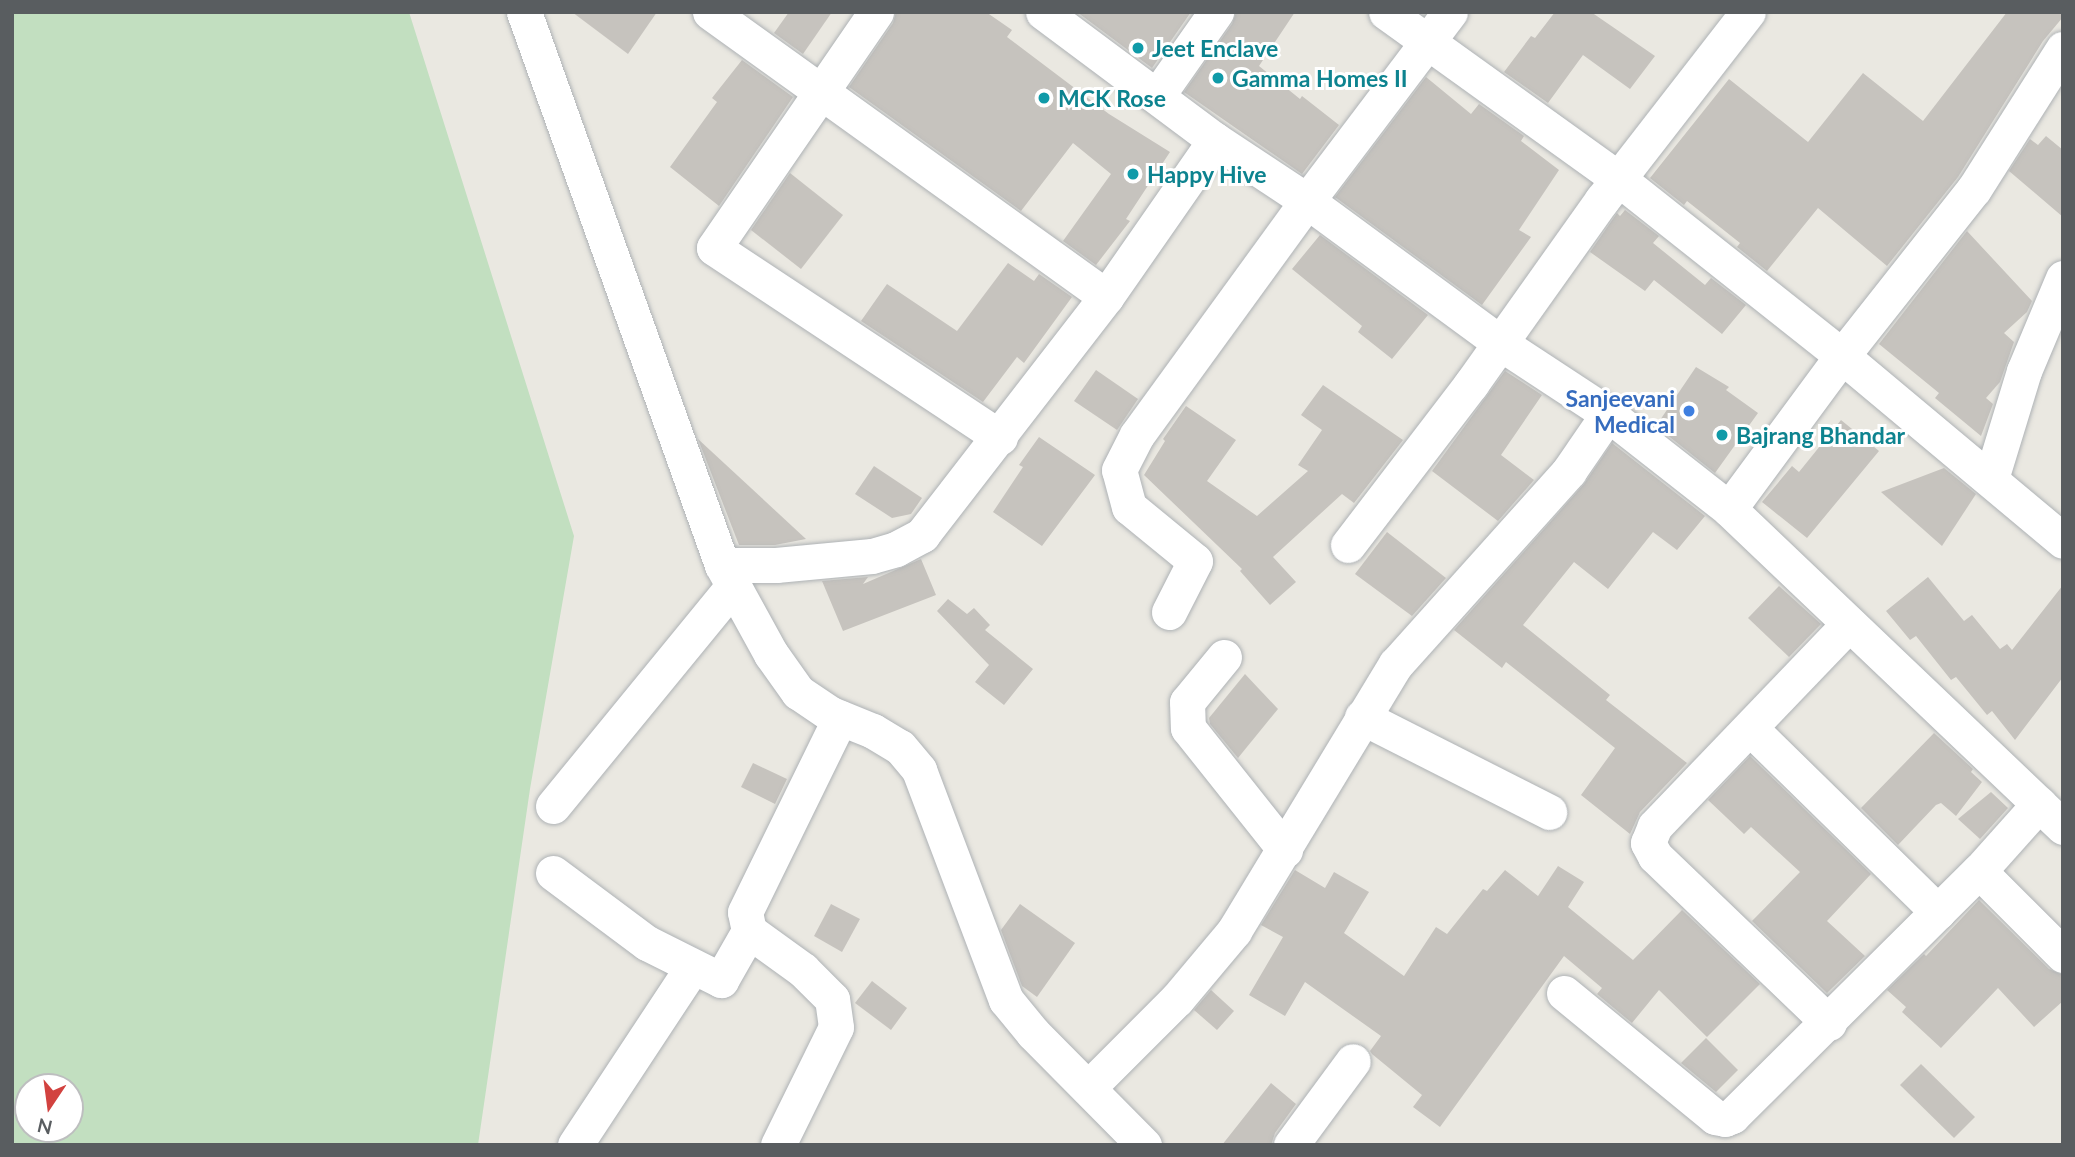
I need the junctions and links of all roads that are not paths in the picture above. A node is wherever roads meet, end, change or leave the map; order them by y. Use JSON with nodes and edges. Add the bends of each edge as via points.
{"nodes":[{"id":1,"x":524,"y":12,"type":"edge"},
{"id":2,"x":710,"y":12,"type":"edge"},
{"id":3,"x":876,"y":12,"type":"edge"},
{"id":4,"x":1044,"y":12,"type":"edge"},
{"id":5,"x":1216,"y":12,"type":"edge"},
{"id":6,"x":1386,"y":12,"type":"edge"},
{"id":7,"x":1450,"y":12,"type":"edge"},
{"id":8,"x":1748,"y":12,"type":"edge"},
{"id":9,"x":1427,"y":43,"type":"junction"},
{"id":10,"x":2063,"y":50,"type":"edge"},
{"id":11,"x":821,"y":91,"type":"junction"},
{"id":12,"x":1157,"y":96,"type":"junction"},
{"id":13,"x":1215,"y":140,"type":"junction"},
{"id":14,"x":1620,"y":180,"type":"junction"},
{"id":15,"x":1307,"y":201,"type":"junction"},
{"id":16,"x":2063,"y":278,"type":"edge"},
{"id":17,"x":1106,"y":297,"type":"junction"},
{"id":18,"x":1500,"y":343,"type":"junction"},
{"id":19,"x":1842,"y":356,"type":"junction"},
{"id":20,"x":1608,"y":414,"type":"junction"},
{"id":21,"x":1000,"y":437,"type":"junction"},
{"id":22,"x":1991,"y":479,"type":"junction"},
{"id":23,"x":1729,"y":509,"type":"junction"},
{"id":24,"x":2063,"y":541,"type":"edge"},
{"id":25,"x":1348,"y":545,"type":"dead end"},
{"id":26,"x":728,"y":575,"type":"junction"},
{"id":27,"x":1169,"y":612,"type":"dead end"},
{"id":28,"x":1849,"y":624,"type":"junction"},
{"id":29,"x":1224,"y":657,"type":"dead end"},
{"id":30,"x":1362,"y":717,"type":"junction"},
{"id":31,"x":840,"y":718,"type":"junction"},
{"id":32,"x":1750,"y":727,"type":"junction"},
{"id":33,"x":553,"y":806,"type":"dead end"},
{"id":34,"x":1549,"y":812,"type":"dead end"},
{"id":35,"x":2051,"y":816,"type":"edge"},
{"id":36,"x":1285,"y":850,"type":"junction"},
{"id":37,"x":1979,"y":871,"type":"junction"},
{"id":38,"x":554,"y":873,"type":"dead end"},
{"id":39,"x":1938,"y":912,"type":"junction"},
{"id":40,"x":749,"y":931,"type":"junction"},
{"id":41,"x":2063,"y":955,"type":"edge"},
{"id":42,"x":693,"y":966,"type":"junction"},
{"id":43,"x":1564,"y":993,"type":"dead end"},
{"id":44,"x":1829,"y":1023,"type":"junction"},
{"id":45,"x":1353,"y":1061,"type":"dead end"},
{"id":46,"x":1088,"y":1088,"type":"junction"},
{"id":47,"x":575,"y":1145,"type":"edge"},
{"id":48,"x":778,"y":1145,"type":"edge"},
{"id":49,"x":1144,"y":1145,"type":"edge"},
{"id":50,"x":1291,"y":1145,"type":"edge"}],
"edges":[{"from":1,"to":26,"type":"street"},
{"from":2,"to":11,"type":"street"},
{"from":3,"to":11,"type":"street"},
{"from":4,"to":12,"type":"street"},
{"from":5,"to":12,"type":"street"},
{"from":6,"to":9,"type":"street"},
{"from":7,"to":9,"type":"street"},
{"from":8,"to":14,"type":"street"},
{"from":9,"to":14,"type":"street"},
{"from":9,"to":15,"type":"street"},
{"from":10,"to":19,"type":"street","via":[[1974,189]]},
{"from":11,"to":17,"type":"street"},
{"from":11,"to":21,"type":"street","via":[[714,248]]},
{"from":12,"to":13,"type":"street"},
{"from":13,"to":15,"type":"street"},
{"from":13,"to":17,"type":"street"},
{"from":14,"to":18,"type":"street"},
{"from":14,"to":19,"type":"street"},
{"from":15,"to":18,"type":"street"},
{"from":15,"to":27,"type":"street","via":[[1137,435],[1119,470],[1129,508],[1195,561]]},
{"from":16,"to":22,"type":"street","via":[[2024,371]]},
{"from":17,"to":21,"type":"street"},
{"from":18,"to":20,"type":"street"},
{"from":18,"to":25,"type":"street"},
{"from":19,"to":22,"type":"street"},
{"from":19,"to":23,"type":"street"},
{"from":20,"to":23,"type":"street"},
{"from":20,"to":30,"type":"street","via":[[1569,471],[1396,664]]},
{"from":21,"to":26,"type":"street","via":[[922,535],[896,550]]},
{"from":22,"to":24,"type":"street"},
{"from":23,"to":28,"type":"street"},
{"from":26,"to":31,"type":"street","via":[[771,654],[798,692]]},
{"from":26,"to":33,"type":"street"},
{"from":28,"to":32,"type":"street"},
{"from":28,"to":35,"type":"street"},
{"from":29,"to":36,"type":"street","via":[[1187,702],[1188,728]]},
{"from":30,"to":34,"type":"street"},
{"from":30,"to":36,"type":"street"},
{"from":31,"to":40,"type":"street","via":[[745,912]]},
{"from":31,"to":46,"type":"street","via":[[900,747],[919,770],[1006,1000]]},
{"from":32,"to":39,"type":"street"},
{"from":32,"to":44,"type":"street","via":[[1655,826],[1648,843],[1655,856]]},
{"from":35,"to":37,"type":"street"},
{"from":36,"to":46,"type":"street","via":[[1234,931],[1177,999]]},
{"from":37,"to":39,"type":"street"},
{"from":37,"to":41,"type":"street"},
{"from":38,"to":42,"type":"street","via":[[647,943]]},
{"from":39,"to":44,"type":"street"},
{"from":40,"to":42,"type":"street","via":[[721,980]]},
{"from":40,"to":48,"type":"street","via":[[803,970],[832,999],[836,1027]]},
{"from":42,"to":47,"type":"street"},
{"from":43,"to":44,"type":"street","via":[[1715,1117],[1725,1119]]},
{"from":45,"to":50,"type":"street"},
{"from":46,"to":49,"type":"street"}]}
